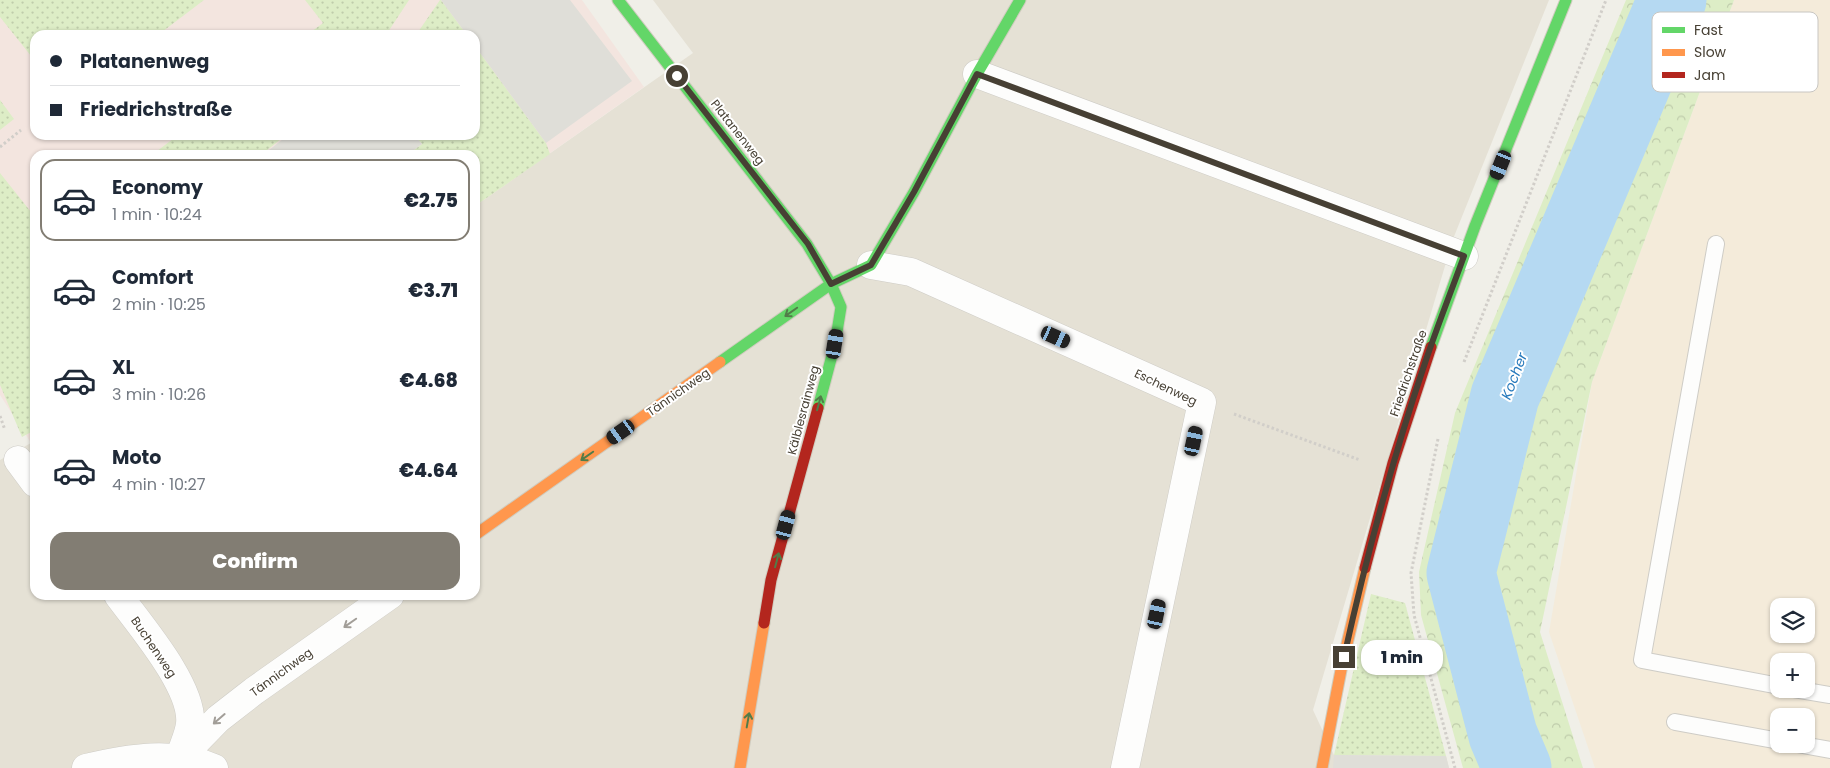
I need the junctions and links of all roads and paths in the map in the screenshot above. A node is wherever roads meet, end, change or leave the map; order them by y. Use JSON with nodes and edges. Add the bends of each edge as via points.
{"nodes":[{"id":1,"x":618,"y":0,"type":"edge"},
{"id":2,"x":1020,"y":0,"type":"edge"},
{"id":3,"x":1566,"y":0,"type":"edge"},
{"id":4,"x":1606,"y":0,"type":"edge"},
{"id":5,"x":977,"y":74,"type":"junction"},
{"id":6,"x":22,"y":130,"type":"dead end"},
{"id":7,"x":0,"y":147,"type":"edge"},
{"id":8,"x":1716,"y":244,"type":"dead end"},
{"id":9,"x":1464,"y":256,"type":"junction"},
{"id":10,"x":871,"y":265,"type":"junction"},
{"id":11,"x":831,"y":284,"type":"junction"},
{"id":12,"x":1462,"y":368,"type":"dead end"},
{"id":13,"x":1202,"y":402,"type":"junction"},
{"id":14,"x":1440,"y":432,"type":"dead end"},
{"id":15,"x":18,"y":460,"type":"dead end"},
{"id":16,"x":1390,"y":472,"type":"junction"},
{"id":17,"x":30,"y":476,"type":"edge"},
{"id":18,"x":1427,"y":494,"type":"junction"},
{"id":19,"x":480,"y":531,"type":"edge"},
{"id":20,"x":122,"y":600,"type":"edge"},
{"id":21,"x":383,"y":600,"type":"edge"},
{"id":22,"x":1770,"y":684,"type":"edge"},
{"id":23,"x":1815,"y":693,"type":"edge"},
{"id":24,"x":1830,"y":696,"type":"edge"},
{"id":25,"x":1675,"y":722,"type":"dead end"},
{"id":26,"x":1770,"y":739,"type":"edge"},
{"id":27,"x":1815,"y":747,"type":"edge"},
{"id":28,"x":1830,"y":750,"type":"edge"},
{"id":29,"x":180,"y":758,"type":"junction"},
{"id":30,"x":86,"y":768,"type":"edge"},
{"id":31,"x":214,"y":768,"type":"edge"},
{"id":32,"x":740,"y":768,"type":"edge"},
{"id":33,"x":1125,"y":768,"type":"edge"},
{"id":34,"x":1322,"y":768,"type":"edge"},
{"id":35,"x":1454,"y":768,"type":"edge"}],
"edges":[{"from":1,"to":11,"type":"street","name":"Platanenweg","via":[[808,244]]},
{"from":2,"to":5,"type":"street"},
{"from":3,"to":9,"type":"street","name":"Friedrichstraße"},
{"from":4,"to":12,"type":"path"},
{"from":5,"to":9,"type":"street"},
{"from":5,"to":10,"type":"street"},
{"from":6,"to":7,"type":"path"},
{"from":8,"to":22,"type":"lane","via":[[1642,660]]},
{"from":9,"to":16,"type":"street","name":"Friedrichstraße"},
{"from":10,"to":11,"type":"street"},
{"from":10,"to":13,"type":"street","name":"Eschenweg","via":[[911,272]]},
{"from":11,"to":19,"type":"street","name":"Tännichweg","one_way":true},
{"from":32,"to":11,"type":"street","name":"Kälblesrainweg","one_way":true,"via":[[772,580],[835,344],[841,307]]},
{"from":13,"to":16,"type":"path"},
{"from":13,"to":33,"type":"street","name":"Eschenweg"},
{"from":14,"to":18,"type":"path"},
{"from":15,"to":17,"type":"street"},
{"from":16,"to":18,"type":"path"},
{"from":16,"to":34,"type":"street","name":"Friedrichstraße","via":[[1359,589]]},
{"from":18,"to":35,"type":"path","via":[[1411,573],[1414,615]]},
{"from":20,"to":29,"type":"street","name":"Buchenweg","via":[[164,658],[186,697],[190,723]]},
{"from":21,"to":29,"type":"street","name":"Tännichweg","one_way":true,"via":[[254,691]]},
{"from":23,"to":24,"type":"lane"},
{"from":25,"to":26,"type":"lane"},
{"from":27,"to":28,"type":"lane"},
{"from":29,"to":30,"type":"street","via":[[120,760]]},
{"from":29,"to":31,"type":"street"}]}
